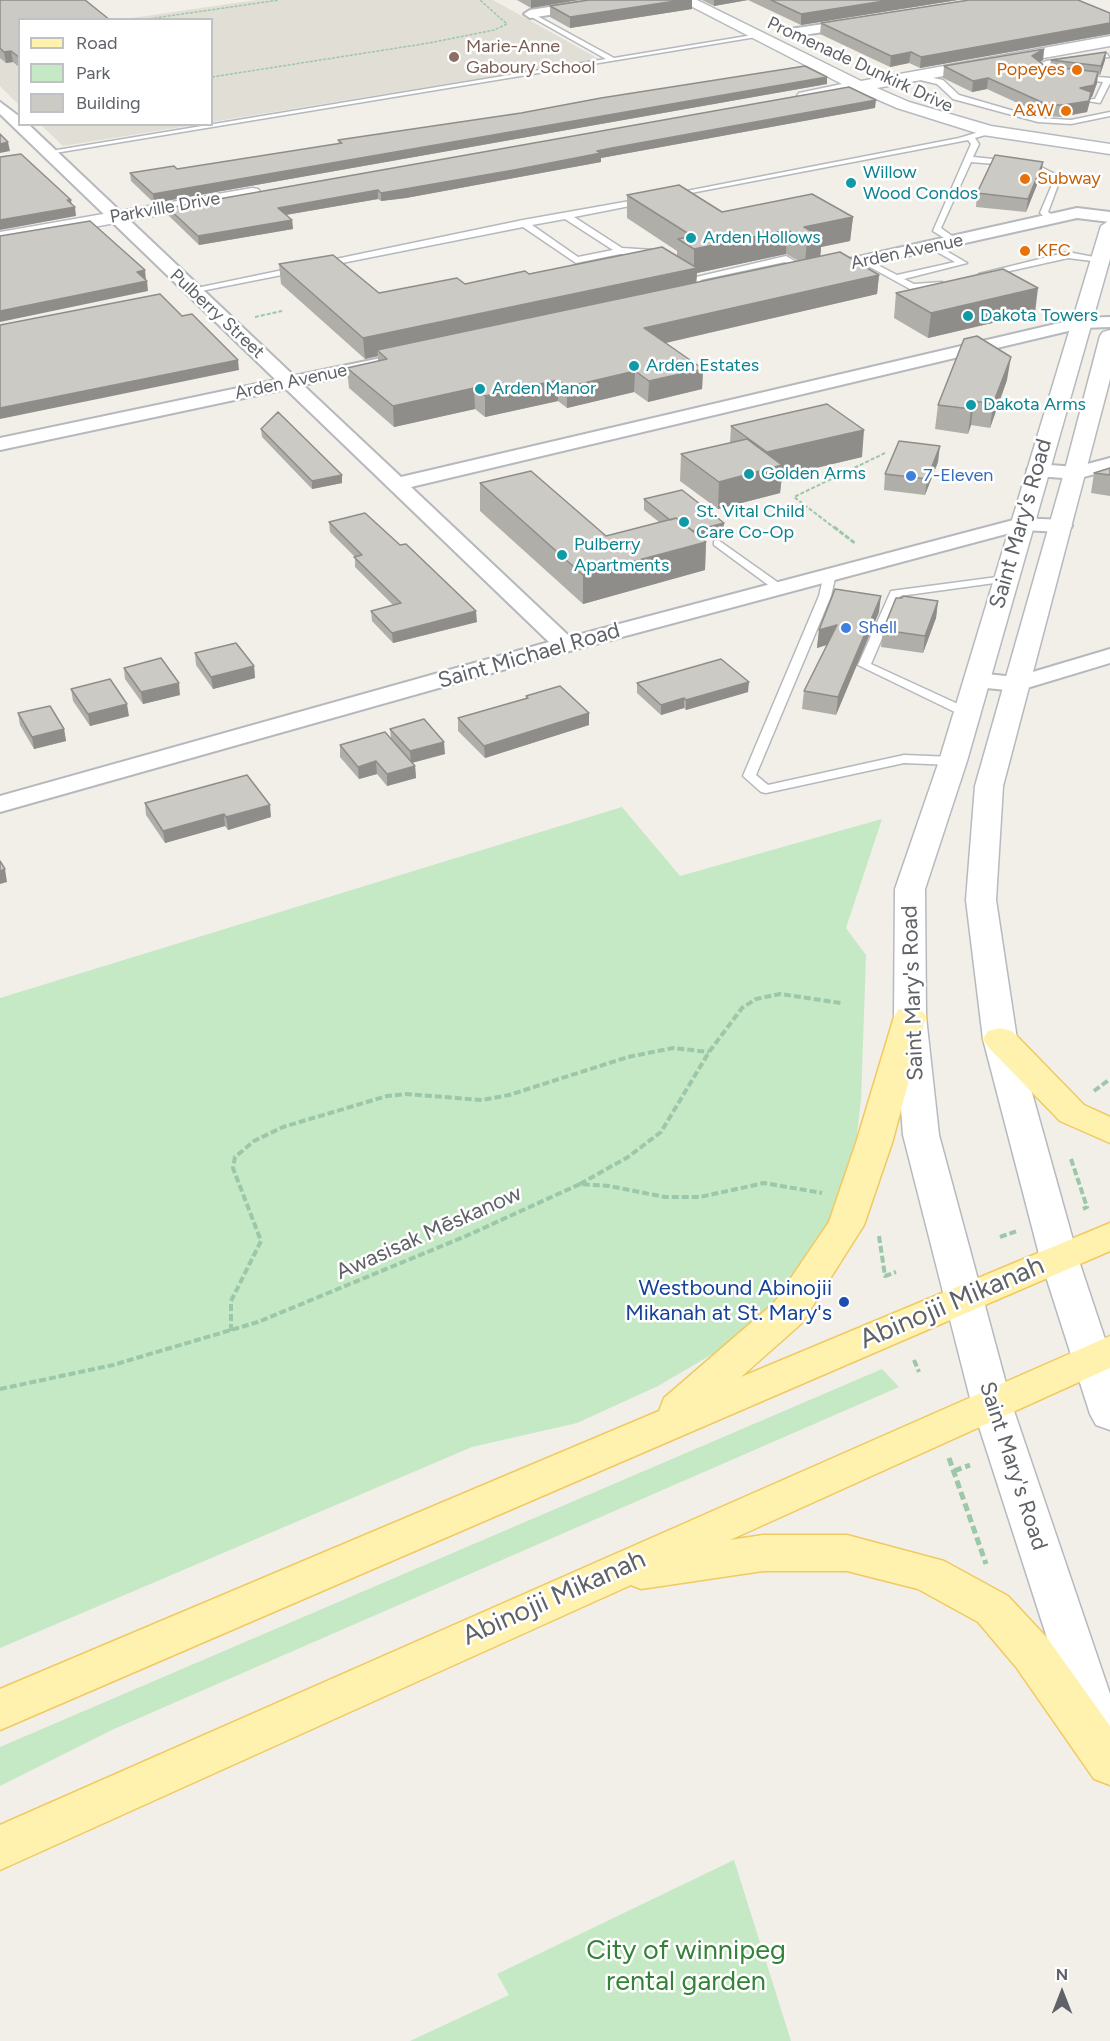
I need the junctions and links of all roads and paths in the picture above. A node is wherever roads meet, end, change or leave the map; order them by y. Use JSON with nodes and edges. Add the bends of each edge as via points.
{"nodes":[{"id":1,"x":279,"y":0,"type":"edge"},
{"id":2,"x":480,"y":0,"type":"edge"},
{"id":3,"x":617,"y":0,"type":"edge"},
{"id":4,"x":686,"y":0,"type":"edge"},
{"id":5,"x":720,"y":0,"type":"edge"},
{"id":6,"x":530,"y":14,"type":"joint"},
{"id":7,"x":750,"y":14,"type":"dead end"},
{"id":8,"x":155,"y":18,"type":"edge"},
{"id":9,"x":872,"y":20,"type":"edge"},
{"id":10,"x":785,"y":31,"type":"joint"},
{"id":11,"x":759,"y":36,"type":"junction"},
{"id":12,"x":820,"y":48,"type":"dead end"},
{"id":13,"x":1108,"y":49,"type":"edge"},
{"id":14,"x":613,"y":60,"type":"junction"},
{"id":15,"x":859,"y":67,"type":"dead end"},
{"id":16,"x":1056,"y":75,"type":"edge"},
{"id":17,"x":915,"y":76,"type":"junction"},
{"id":18,"x":1072,"y":76,"type":"edge"},
{"id":19,"x":213,"y":77,"type":"edge"},
{"id":20,"x":886,"y":81,"type":"junction"},
{"id":21,"x":1108,"y":85,"type":"edge"},
{"id":22,"x":861,"y":86,"type":"junction"},
{"id":23,"x":1076,"y":86,"type":"edge"},
{"id":24,"x":785,"y":99,"type":"edge"},
{"id":25,"x":1084,"y":100,"type":"edge"},
{"id":26,"x":1097,"y":100,"type":"junction"},
{"id":27,"x":1107,"y":103,"type":"dead end"},
{"id":28,"x":0,"y":106,"type":"edge"},
{"id":29,"x":1110,"y":114,"type":"edge"},
{"id":30,"x":18,"y":123,"type":"edge"},
{"id":31,"x":213,"y":125,"type":"edge"},
{"id":32,"x":21,"y":126,"type":"edge"},
{"id":33,"x":208,"y":126,"type":"edge"},
{"id":34,"x":1110,"y":127,"type":"edge"},
{"id":35,"x":1044,"y":129,"type":"junction"},
{"id":36,"x":996,"y":132,"type":"junction"},
{"id":37,"x":1110,"y":136,"type":"edge"},
{"id":38,"x":970,"y":137,"type":"junction"},
{"id":39,"x":1110,"y":149,"type":"edge"},
{"id":40,"x":48,"y":152,"type":"junction"},
{"id":41,"x":29,"y":155,"type":"dead end"},
{"id":42,"x":969,"y":159,"type":"junction"},
{"id":43,"x":1110,"y":167,"type":"edge"},
{"id":44,"x":274,"y":189,"type":"edge"},
{"id":45,"x":565,"y":215,"type":"junction"},
{"id":46,"x":115,"y":217,"type":"junction"},
{"id":47,"x":1110,"y":217,"type":"edge"},
{"id":48,"x":1052,"y":219,"type":"junction"},
{"id":49,"x":523,"y":224,"type":"junction"},
{"id":50,"x":1110,"y":226,"type":"edge"},
{"id":51,"x":0,"y":238,"type":"edge"},
{"id":52,"x":955,"y":241,"type":"junction"},
{"id":53,"x":933,"y":246,"type":"junction"},
{"id":54,"x":620,"y":251,"type":"junction"},
{"id":55,"x":1100,"y":259,"type":"junction"},
{"id":56,"x":863,"y":261,"type":"junction"},
{"id":57,"x":667,"y":262,"type":"edge"},
{"id":58,"x":810,"y":272,"type":"junction"},
{"id":59,"x":789,"y":277,"type":"edge"},
{"id":60,"x":895,"y":278,"type":"junction"},
{"id":61,"x":968,"y":278,"type":"edge"},
{"id":62,"x":946,"y":283,"type":"edge"},
{"id":63,"x":735,"y":288,"type":"edge"},
{"id":64,"x":181,"y":292,"type":"junction"},
{"id":65,"x":714,"y":293,"type":"junction"},
{"id":66,"x":691,"y":298,"type":"edge"},
{"id":67,"x":282,"y":311,"type":"dead end"},
{"id":68,"x":246,"y":319,"type":"dead end"},
{"id":69,"x":1081,"y":323,"type":"junction"},
{"id":70,"x":1110,"y":336,"type":"edge"},
{"id":71,"x":401,"y":359,"type":"edge"},
{"id":72,"x":290,"y":382,"type":"junction"},
{"id":73,"x":0,"y":444,"type":"edge"},
{"id":74,"x":885,"y":453,"type":"dead end"},
{"id":75,"x":1110,"y":464,"type":"edge"},
{"id":76,"x":1037,"y":470,"type":"junction"},
{"id":77,"x":1076,"y":473,"type":"junction"},
{"id":78,"x":397,"y":484,"type":"junction"},
{"id":79,"x":1021,"y":524,"type":"junction"},
{"id":80,"x":1062,"y":526,"type":"junction"},
{"id":81,"x":718,"y":543,"type":"edge"},
{"id":82,"x":859,"y":546,"type":"dead end"},
{"id":83,"x":830,"y":574,"type":"junction"},
{"id":84,"x":1005,"y":579,"type":"junction"},
{"id":85,"x":779,"y":588,"type":"junction"},
{"id":86,"x":565,"y":645,"type":"junction"},
{"id":87,"x":1110,"y":656,"type":"edge"},
{"id":88,"x":976,"y":680,"type":"junction"},
{"id":89,"x":1017,"y":684,"type":"junction"},
{"id":90,"x":967,"y":713,"type":"junction"},
{"id":91,"x":953,"y":761,"type":"junction"},
{"id":92,"x":0,"y":804,"type":"edge"},
{"id":93,"x":841,"y":1003,"type":"dead end"},
{"id":94,"x":910,"y":1017,"type":"junction"},
{"id":95,"x":1000,"y":1039,"type":"junction"},
{"id":96,"x":709,"y":1052,"type":"junction"},
{"id":97,"x":1110,"y":1131,"type":"edge"},
{"id":98,"x":1069,"y":1151,"type":"dead end"},
{"id":99,"x":580,"y":1184,"type":"junction"},
{"id":100,"x":1081,"y":1209,"type":"dead end"},
{"id":101,"x":858,"y":1229,"type":"junction"},
{"id":102,"x":1017,"y":1231,"type":"dead end"},
{"id":103,"x":1110,"y":1236,"type":"edge"},
{"id":104,"x":1000,"y":1237,"type":"dead end"},
{"id":105,"x":1059,"y":1258,"type":"junction"},
{"id":106,"x":896,"y":1272,"type":"dead end"},
{"id":107,"x":962,"y":1299,"type":"junction"},
{"id":108,"x":231,"y":1331,"type":"junction"},
{"id":109,"x":1102,"y":1354,"type":"edge"},
{"id":110,"x":914,"y":1360,"type":"dead end"},
{"id":111,"x":919,"y":1372,"type":"dead end"},
{"id":112,"x":0,"y":1389,"type":"edge"},
{"id":113,"x":991,"y":1402,"type":"junction"},
{"id":114,"x":1110,"y":1414,"type":"edge"},
{"id":115,"x":657,"y":1428,"type":"junction"},
{"id":116,"x":948,"y":1455,"type":"dead end"},
{"id":117,"x":970,"y":1465,"type":"dead end"},
{"id":118,"x":954,"y":1471,"type":"junction"},
{"id":119,"x":987,"y":1566,"type":"dead end"},
{"id":120,"x":601,"y":1577,"type":"junction"},
{"id":121,"x":0,"y":1710,"type":"edge"},
{"id":122,"x":1110,"y":1763,"type":"edge"},
{"id":123,"x":0,"y":1848,"type":"edge"}],
"edges":[{"from":1,"to":8,"type":"path"},
{"from":2,"to":19,"type":"path","via":[[507,24],[429,43]]},
{"from":3,"to":6,"type":"street"},
{"from":4,"to":11,"type":"main road","name":"Promenade Dunkirk Drive"},
{"from":5,"to":7,"type":"main road","name":"Promenade Dunkirk Drive"},
{"from":6,"to":14,"type":"lane"},
{"from":9,"to":10,"type":"street"},
{"from":10,"to":12,"type":"main road","name":"Promenade Dunkirk Drive"},
{"from":11,"to":14,"type":"lane"},
{"from":11,"to":22,"type":"main road","name":"Promenade Dunkirk Drive"},
{"from":13,"to":16,"type":"lane","via":[[1037,67]]},
{"from":13,"to":17,"type":"main road","via":[[1086,45]]},
{"from":14,"to":31,"type":"lane"},
{"from":15,"to":20,"type":"main road","name":"Promenade Dunkirk Drive"},
{"from":17,"to":20,"type":"main road"},
{"from":17,"to":29,"type":"lane","via":[[940,82],[950,93],[973,103],[1014,114],[1062,122]]},
{"from":18,"to":21,"type":"lane"},
{"from":20,"to":22,"type":"main road"},
{"from":20,"to":35,"type":"main road","name":"Promenade Dunkirk Drive","via":[[956,110]]},
{"from":21,"to":23,"type":"lane"},
{"from":21,"to":26,"type":"lane"},
{"from":22,"to":24,"type":"main road"},
{"from":22,"to":36,"type":"main road","name":"Promenade Dunkirk Drive","via":[[903,105]]},
{"from":25,"to":26,"type":"lane"},
{"from":26,"to":27,"type":"lane"},
{"from":28,"to":30,"type":"street","name":"Pulberry Street"},
{"from":32,"to":40,"type":"street","name":"Pulberry Street"},
{"from":33,"to":40,"type":"lane"},
{"from":34,"to":35,"type":"main road"},
{"from":35,"to":37,"type":"main road","name":"Promenade Dunkirk Drive"},
{"from":36,"to":38,"type":"lane"},
{"from":36,"to":39,"type":"main road","name":"Promenade Dunkirk Drive"},
{"from":36,"to":43,"type":"main road"},
{"from":38,"to":42,"type":"lane","via":[[975,144]]},
{"from":38,"to":45,"type":"lane"},
{"from":40,"to":41,"type":"street"},
{"from":40,"to":46,"type":"street","name":"Pulberry Street"},
{"from":42,"to":48,"type":"lane","via":[[1033,165],[1058,178],[1044,213]]},
{"from":42,"to":52,"type":"lane","via":[[936,229]]},
{"from":44,"to":46,"type":"main road","name":"Parkville Drive"},
{"from":45,"to":49,"type":"lane"},
{"from":45,"to":54,"type":"lane"},
{"from":46,"to":51,"type":"main road","name":"Parkville Drive"},
{"from":46,"to":64,"type":"street","name":"Pulberry Street"},
{"from":47,"to":48,"type":"street","name":"Arden Avenue","via":[[1077,213]]},
{"from":48,"to":52,"type":"street","name":"Arden Avenue"},
{"from":49,"to":54,"type":"lane","via":[[576,260]]},
{"from":49,"to":64,"type":"lane"},
{"from":50,"to":55,"type":"main road","name":"Saint Mary's Road"},
{"from":52,"to":53,"type":"street","name":"Arden Avenue"},
{"from":53,"to":56,"type":"street","name":"Arden Avenue"},
{"from":53,"to":60,"type":"lane","via":[[963,263]]},
{"from":54,"to":57,"type":"lane","via":[[650,252]]},
{"from":55,"to":61,"type":"lane","via":[[1068,255]]},
{"from":55,"to":69,"type":"main road","name":"Saint Mary's Road"},
{"from":56,"to":58,"type":"street","name":"Arden Avenue"},
{"from":56,"to":60,"type":"lane"},
{"from":58,"to":59,"type":"street","name":"Arden Avenue"},
{"from":58,"to":65,"type":"lane","via":[[786,259],[688,276]]},
{"from":60,"to":62,"type":"lane","via":[[924,288]]},
{"from":63,"to":65,"type":"street"},
{"from":64,"to":72,"type":"street","name":"Pulberry Street"},
{"from":65,"to":66,"type":"street"},
{"from":67,"to":68,"type":"path"},
{"from":69,"to":70,"type":"street"},
{"from":69,"to":76,"type":"main road","name":"Saint Mary's Road"},
{"from":69,"to":78,"type":"street"},
{"from":70,"to":77,"type":"main road","name":"Saint Mary's Road"},
{"from":71,"to":72,"type":"street","name":"Arden Avenue"},
{"from":72,"to":73,"type":"street","name":"Arden Avenue"},
{"from":72,"to":78,"type":"street","name":"Pulberry Street"},
{"from":74,"to":82,"type":"path","via":[[794,497]]},
{"from":75,"to":77,"type":"street"},
{"from":76,"to":77,"type":"street"},
{"from":76,"to":79,"type":"main road","name":"Saint Mary's Road"},
{"from":77,"to":80,"type":"main road","name":"Saint Mary's Road"},
{"from":78,"to":86,"type":"street","name":"Pulberry Street"},
{"from":79,"to":80,"type":"street","name":"Saint Michael Road"},
{"from":79,"to":83,"type":"street","name":"Saint Michael Road"},
{"from":79,"to":84,"type":"main road","name":"Saint Mary's Road"},
{"from":80,"to":89,"type":"main road","name":"Saint Mary's Road"},
{"from":81,"to":85,"type":"lane"},
{"from":83,"to":85,"type":"street","name":"Saint Michael Road"},
{"from":83,"to":91,"type":"lane","via":[[825,596],[749,776],[766,789],[904,759]]},
{"from":84,"to":88,"type":"main road","name":"Saint Mary's Road"},
{"from":84,"to":90,"type":"lane","via":[[895,593],[864,665]]},
{"from":85,"to":86,"type":"street","name":"Saint Michael Road"},
{"from":86,"to":92,"type":"street","name":"Saint Michael Road"},
{"from":87,"to":89,"type":"street"},
{"from":88,"to":89,"type":"street"},
{"from":88,"to":90,"type":"main road","name":"Saint Mary's Road"},
{"from":89,"to":95,"type":"main road","name":"Saint Mary's Road","via":[[989,786],[981,900]]},
{"from":90,"to":91,"type":"main road","name":"Saint Mary's Road"},
{"from":91,"to":94,"type":"main road","name":"Saint Mary's Road","via":[[910,889]]},
{"from":93,"to":96,"type":"path","via":[[780,994],[756,999],[742,1008]]},
{"from":94,"to":101,"type":"main road","via":[[874,1143]]},
{"from":94,"to":107,"type":"main road","name":"Saint Mary's Road","via":[[921,1135]]},
{"from":95,"to":97,"type":"main road","via":[[1072,1113]]},
{"from":95,"to":105,"type":"main road","name":"Saint Mary's Road"},
{"from":96,"to":99,"type":"path","via":[[661,1132],[628,1158]]},
{"from":96,"to":108,"type":"path","via":[[673,1048],[628,1057],[482,1100],[387,1096],[283,1127],[254,1141],[235,1158],[233,1168],[261,1241],[231,1300]]},
{"from":98,"to":100,"type":"path","via":[[1087,1207]]},
{"from":99,"to":101,"type":"path","name":"Awasisak Mēskanow","via":[[665,1197],[700,1197],[764,1183],[781,1184],[827,1194],[819,1214]]},
{"from":99,"to":108,"type":"path","name":"Awasisak Mēskanow","via":[[332,1294]]},
{"from":101,"to":106,"type":"path","via":[[879,1235],[885,1276]]},
{"from":101,"to":115,"type":"main road","via":[[788,1313]]},
{"from":102,"to":104,"type":"path"},
{"from":103,"to":105,"type":"main road","name":"Abinojii Mikanah"},
{"from":105,"to":107,"type":"main road","name":"Abinojii Mikanah"},
{"from":105,"to":109,"type":"main road","name":"Saint Mary's Road"},
{"from":107,"to":113,"type":"main road","name":"Saint Mary's Road"},
{"from":107,"to":115,"type":"main road","name":"Abinojii Mikanah"},
{"from":108,"to":112,"type":"path","name":"Awasisak Mēskanow","via":[[103,1367]]},
{"from":109,"to":113,"type":"main road","name":"Abinojii Mikanah"},
{"from":109,"to":114,"type":"main road","name":"Saint Mary's Road"},
{"from":110,"to":111,"type":"path"},
{"from":113,"to":120,"type":"main road","name":"Abinojii Mikanah"},
{"from":113,"to":122,"type":"main road","name":"Saint Mary's Road"},
{"from":115,"to":121,"type":"main road","name":"Abinojii Mikanah"},
{"from":116,"to":118,"type":"path"},
{"from":117,"to":118,"type":"path"},
{"from":118,"to":119,"type":"path"},
{"from":120,"to":122,"type":"main road","via":[[763,1553],[847,1553],[929,1574],[993,1609],[1032,1653]]},
{"from":120,"to":123,"type":"main road","name":"Abinojii Mikanah"}]}
